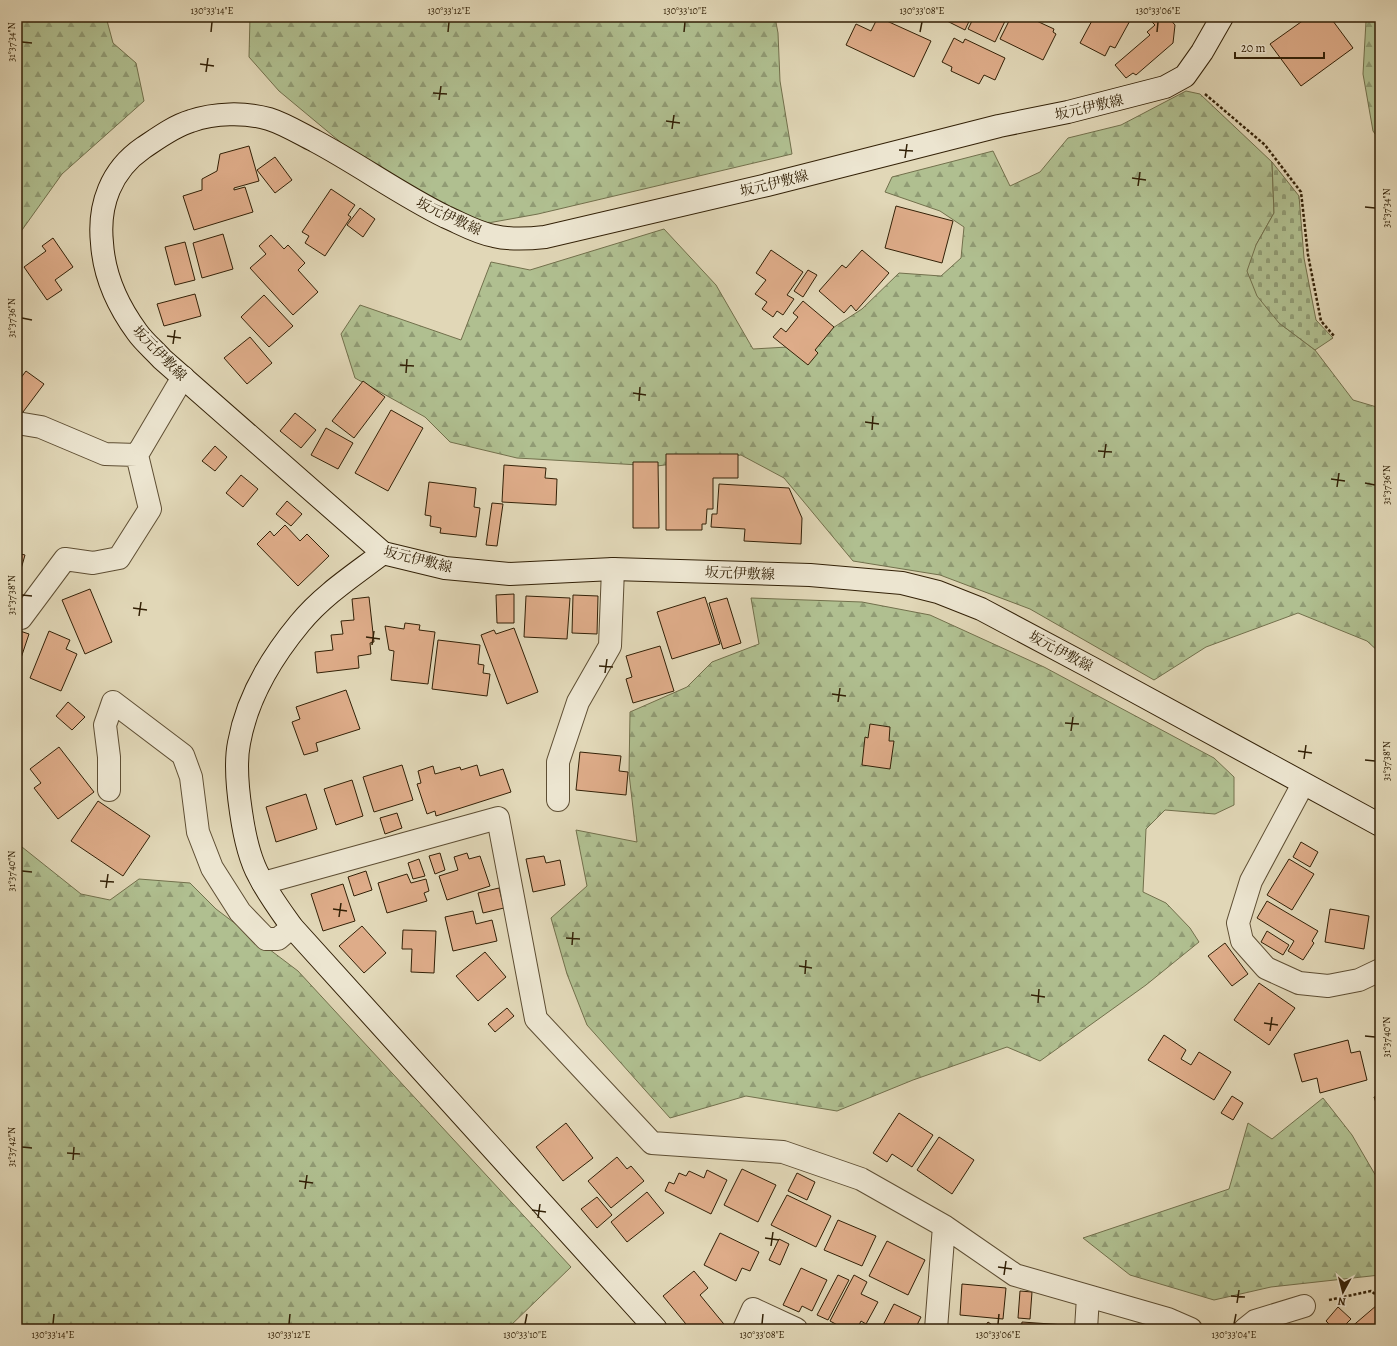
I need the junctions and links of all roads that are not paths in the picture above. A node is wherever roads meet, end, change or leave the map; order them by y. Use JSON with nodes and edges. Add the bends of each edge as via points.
{"nodes":[{"id":1,"x":1222,"y":17,"type":"edge"},
{"id":2,"x":183,"y":377,"type":"junction"},
{"id":3,"x":17,"y":423,"type":"edge"},
{"id":4,"x":137,"y":456,"type":"junction"},
{"id":5,"x":383,"y":553,"type":"junction"},
{"id":6,"x":613,"y":569,"type":"junction"},
{"id":7,"x":21,"y":618,"type":"dead end"},
{"id":8,"x":1303,"y":784,"type":"junction"},
{"id":9,"x":109,"y":790,"type":"dead end"},
{"id":10,"x":558,"y":800,"type":"dead end"},
{"id":11,"x":1380,"y":825,"type":"edge"},
{"id":12,"x":263,"y":883,"type":"junction"},
{"id":13,"x":292,"y":927,"type":"junction"},
{"id":14,"x":1380,"y":970,"type":"edge"},
{"id":15,"x":944,"y":1226,"type":"junction"},
{"id":16,"x":1088,"y":1297,"type":"junction"},
{"id":17,"x":1304,"y":1306,"type":"road end"},
{"id":18,"x":656,"y":1329,"type":"edge"},
{"id":19,"x":744,"y":1329,"type":"edge"},
{"id":20,"x":796,"y":1329,"type":"edge"},
{"id":21,"x":936,"y":1329,"type":"edge"},
{"id":22,"x":1086,"y":1329,"type":"edge"},
{"id":23,"x":1191,"y":1329,"type":"edge"},
{"id":24,"x":1245,"y":1329,"type":"edge"}],
"edges":[{"from":1,"to":2,"type":"street","name":"坂元伊敷線","via":[[1185,76],[1165,87],[767,185],[545,237],[521,240],[494,236],[469,228],[416,202],[314,141],[268,119],[217,115],[190,121],[163,134],[122,167],[108,188],[101,218],[103,259],[112,287],[125,314],[137,333]]},
{"from":2,"to":4,"type":"street"},
{"from":2,"to":5,"type":"street","name":"坂元伊敷線"},
{"from":3,"to":4,"type":"street","via":[[41,427],[105,454]]},
{"from":4,"to":7,"type":"street","via":[[150,509],[119,558],[93,563],[65,558]]},
{"from":5,"to":6,"type":"street","name":"坂元伊敷線","via":[[445,568],[510,574]]},
{"from":5,"to":12,"type":"street","via":[[323,599],[300,623],[268,668],[248,709],[238,744],[238,792],[248,844]]},
{"from":6,"to":8,"type":"street","name":"坂元伊敷線","via":[[810,575],[902,583],[938,592],[981,609],[1090,666]]},
{"from":6,"to":10,"type":"street","via":[[610,646],[578,702],[558,762]]},
{"from":8,"to":11,"type":"street","name":"坂元伊敷線"},
{"from":8,"to":14,"type":"street","via":[[1251,881],[1238,923],[1242,941],[1266,968],[1299,983],[1328,986],[1359,980]]},
{"from":9,"to":13,"type":"street","via":[[109,757],[105,725],[113,702],[183,754],[191,777],[198,832],[212,868],[240,912],[266,939],[278,939]]},
{"from":12,"to":13,"type":"street"},
{"from":12,"to":15,"type":"street","via":[[498,818],[536,1019],[652,1143],[783,1152],[861,1179]]},
{"from":13,"to":18,"type":"street"},
{"from":15,"to":16,"type":"street","via":[[1016,1275]]},
{"from":15,"to":21,"type":"street"},
{"from":16,"to":22,"type":"street"},
{"from":16,"to":23,"type":"street","via":[[1168,1319]]},
{"from":17,"to":24,"type":"street","via":[[1254,1321]]},
{"from":19,"to":20,"type":"street","via":[[753,1309]]}]}
